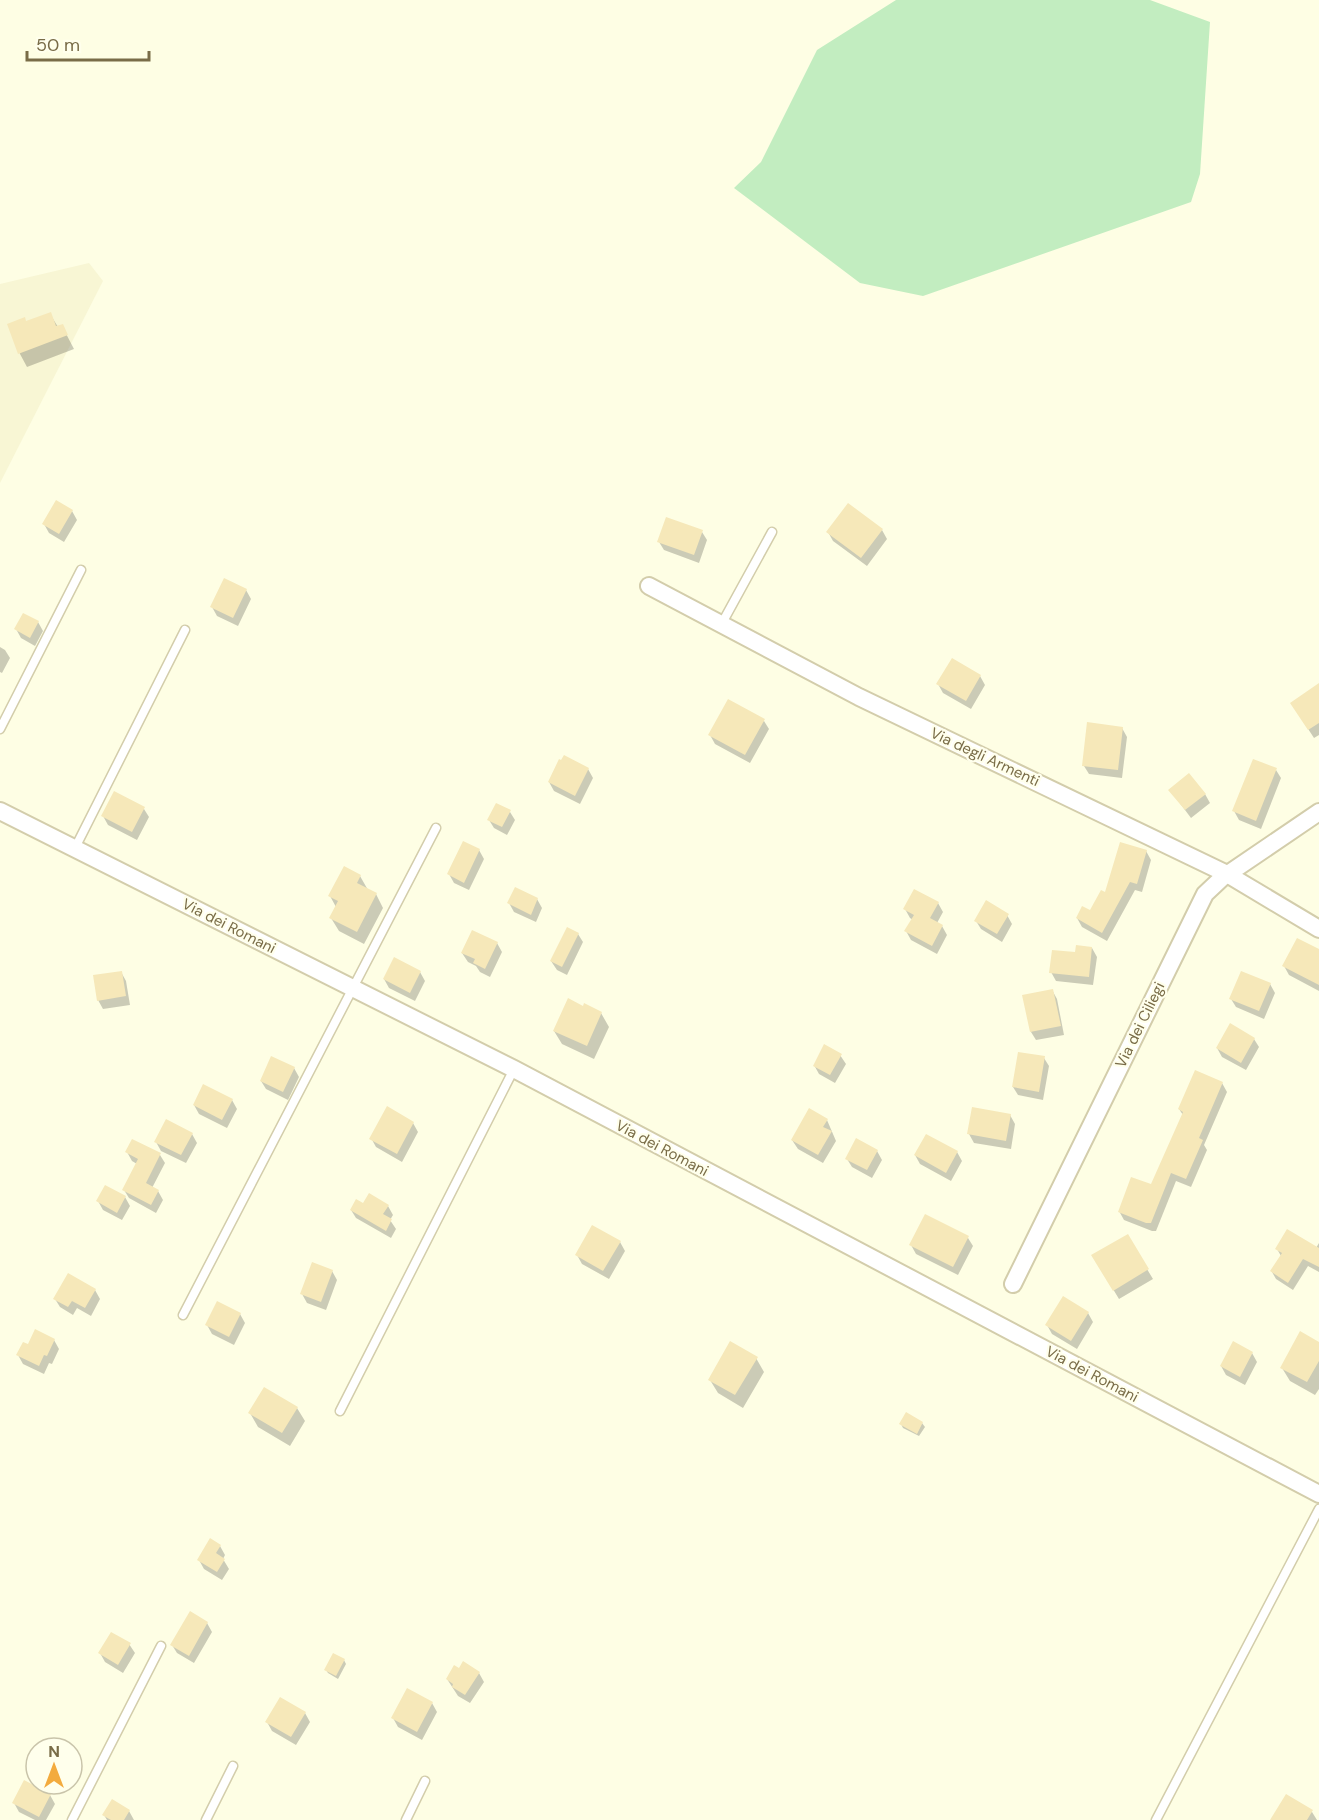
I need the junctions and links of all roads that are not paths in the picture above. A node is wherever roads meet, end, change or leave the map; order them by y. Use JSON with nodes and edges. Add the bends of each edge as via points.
{"nodes":[{"id":1,"x":772,"y":532,"type":"dead end"},
{"id":2,"x":81,"y":570,"type":"dead end"},
{"id":3,"x":649,"y":586,"type":"dead end"},
{"id":4,"x":721,"y":625,"type":"junction"},
{"id":5,"x":185,"y":630,"type":"dead end"},
{"id":6,"x":0,"y":729,"type":"edge"},
{"id":7,"x":0,"y":811,"type":"edge"},
{"id":8,"x":1319,"y":812,"type":"edge"},
{"id":9,"x":436,"y":828,"type":"dead end"},
{"id":10,"x":75,"y":848,"type":"junction"},
{"id":11,"x":1227,"y":874,"type":"junction"},
{"id":12,"x":1319,"y":929,"type":"edge"},
{"id":13,"x":353,"y":988,"type":"junction"},
{"id":14,"x":514,"y":1069,"type":"junction"},
{"id":15,"x":1013,"y":1284,"type":"dead end"},
{"id":16,"x":183,"y":1315,"type":"dead end"},
{"id":17,"x":340,"y":1411,"type":"dead end"},
{"id":18,"x":1319,"y":1494,"type":"edge"},
{"id":19,"x":1319,"y":1509,"type":"edge"},
{"id":20,"x":161,"y":1646,"type":"dead end"},
{"id":21,"x":233,"y":1766,"type":"dead end"},
{"id":22,"x":425,"y":1781,"type":"dead end"},
{"id":23,"x":72,"y":1820,"type":"edge"},
{"id":24,"x":206,"y":1820,"type":"edge"},
{"id":25,"x":406,"y":1820,"type":"edge"},
{"id":26,"x":1156,"y":1820,"type":"edge"}],
"edges":[{"from":1,"to":4,"type":"lane"},
{"from":2,"to":6,"type":"lane"},
{"from":3,"to":4,"type":"street","name":"Via degli Armenti"},
{"from":4,"to":11,"type":"street","name":"Via degli Armenti","via":[[859,698]]},
{"from":5,"to":10,"type":"lane"},
{"from":7,"to":10,"type":"street","name":"Via dei Romani"},
{"from":8,"to":11,"type":"street","name":"Via dei Ciliegi"},
{"from":9,"to":13,"type":"lane"},
{"from":10,"to":13,"type":"street","name":"Via dei Romani"},
{"from":11,"to":12,"type":"street","name":"Via degli Armenti"},
{"from":11,"to":15,"type":"street","name":"Via dei Ciliegi","via":[[1199,904]]},
{"from":13,"to":14,"type":"street","name":"Via dei Romani"},
{"from":13,"to":16,"type":"lane"},
{"from":14,"to":17,"type":"lane"},
{"from":14,"to":18,"type":"street","name":"Via dei Romani"},
{"from":19,"to":26,"type":"lane"},
{"from":20,"to":23,"type":"lane"},
{"from":21,"to":24,"type":"lane"},
{"from":22,"to":25,"type":"lane"}]}
